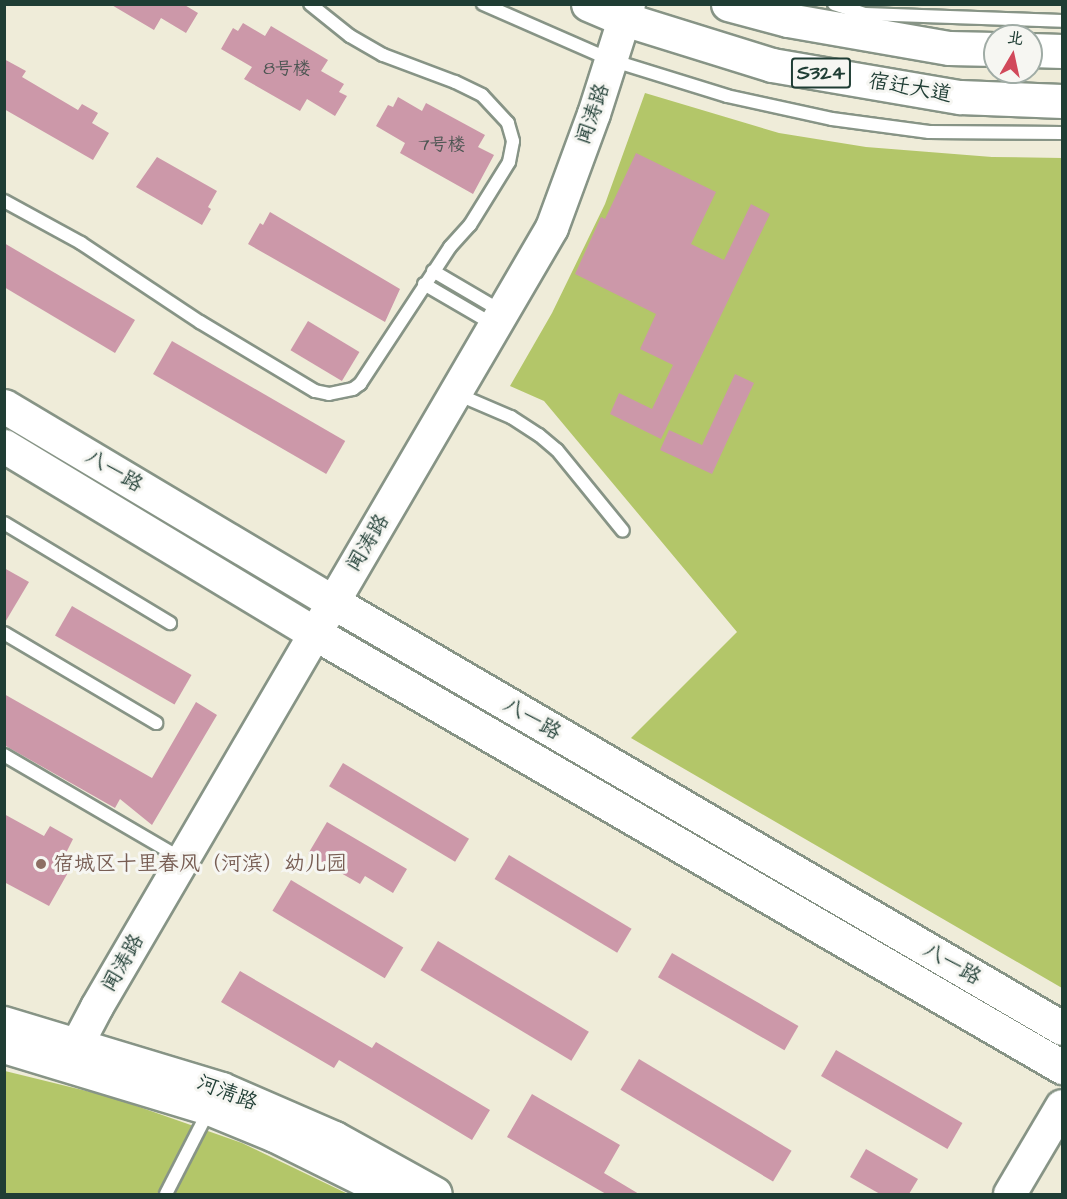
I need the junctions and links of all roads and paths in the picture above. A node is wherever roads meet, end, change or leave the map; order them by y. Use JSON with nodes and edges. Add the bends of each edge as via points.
{"nodes":[{"id":1,"x":310,"y":4,"type":"edge"},
{"id":2,"x":483,"y":4,"type":"edge"},
{"id":3,"x":588,"y":4,"type":"edge"},
{"id":4,"x":728,"y":4,"type":"edge"},
{"id":5,"x":834,"y":4,"type":"edge"},
{"id":6,"x":627,"y":12,"type":"edge"},
{"id":7,"x":1062,"y":21,"type":"edge"},
{"id":8,"x":983,"y":49,"type":"edge"},
{"id":9,"x":1043,"y":50,"type":"edge"},
{"id":10,"x":1062,"y":51,"type":"edge"},
{"id":11,"x":611,"y":60,"type":"junction"},
{"id":12,"x":1062,"y":101,"type":"edge"},
{"id":13,"x":1062,"y":133,"type":"edge"},
{"id":14,"x":4,"y":201,"type":"edge"},
{"id":15,"x":433,"y":271,"type":"junction"},
{"id":16,"x":424,"y":284,"type":"junction"},
{"id":17,"x":500,"y":320,"type":"junction"},
{"id":18,"x":457,"y":394,"type":"junction"},
{"id":19,"x":6,"y":413,"type":"edge"},
{"id":20,"x":4,"y":446,"type":"edge"},
{"id":21,"x":4,"y":523,"type":"edge"},
{"id":22,"x":623,"y":531,"type":"dead end"},
{"id":23,"x":333,"y":602,"type":"junction"},
{"id":24,"x":170,"y":623,"type":"dead end"},
{"id":25,"x":4,"y":633,"type":"edge"},
{"id":26,"x":316,"y":634,"type":"junction"},
{"id":27,"x":156,"y":723,"type":"dead end"},
{"id":28,"x":4,"y":755,"type":"edge"},
{"id":29,"x":183,"y":860,"type":"junction"},
{"id":30,"x":4,"y":1023,"type":"edge"},
{"id":31,"x":1062,"y":1028,"type":"edge"},
{"id":32,"x":4,"y":1047,"type":"edge"},
{"id":33,"x":71,"y":1054,"type":"junction"},
{"id":34,"x":1062,"y":1066,"type":"edge"},
{"id":35,"x":1062,"y":1106,"type":"edge"},
{"id":36,"x":209,"y":1109,"type":"junction"},
{"id":37,"x":166,"y":1194,"type":"edge"},
{"id":38,"x":392,"y":1194,"type":"edge"},
{"id":39,"x":436,"y":1194,"type":"edge"},
{"id":40,"x":1010,"y":1194,"type":"edge"}],
"edges":[{"from":1,"to":15,"type":"lane","via":[[350,36],[383,55],[482,95],[508,123],[513,141],[509,162],[470,225]]},
{"from":2,"to":11,"type":"lane"},
{"from":3,"to":6,"type":"main road","name":"宿迁大道","number":"S324"},
{"from":4,"to":8,"type":"main road","number":"S324","via":[[788,20],[949,48]]},
{"from":5,"to":7,"type":"lane","via":[[865,14]]},
{"from":6,"to":11,"type":"street","name":"闻涛路"},
{"from":6,"to":12,"type":"main road","name":"宿迁大道","number":"S324","via":[[772,65],[960,97]]},
{"from":9,"to":10,"type":"main road"},
{"from":11,"to":13,"type":"lane","via":[[727,96],[832,119],[929,132]]},
{"from":11,"to":17,"type":"street","name":"闻涛路","via":[[552,228]]},
{"from":14,"to":16,"type":"lane","via":[[81,243],[200,322],[305,385],[329,394],[342,393],[360,384]]},
{"from":15,"to":16,"type":"lane"},
{"from":15,"to":17,"type":"lane"},
{"from":16,"to":17,"type":"lane"},
{"from":17,"to":18,"type":"street","name":"闻涛路"},
{"from":18,"to":22,"type":"lane","via":[[511,417],[539,435],[557,450]]},
{"from":18,"to":23,"type":"street","name":"闻涛路"},
{"from":19,"to":23,"type":"main road","name":"八一路"},
{"from":20,"to":26,"type":"main road","name":"八一路"},
{"from":21,"to":24,"type":"lane"},
{"from":23,"to":26,"type":"street","name":"闻涛路"},
{"from":23,"to":31,"type":"main road","name":"八一路"},
{"from":25,"to":27,"type":"lane"},
{"from":26,"to":29,"type":"street","name":"闻涛路"},
{"from":26,"to":34,"type":"main road","name":"八一路"},
{"from":28,"to":29,"type":"lane"},
{"from":29,"to":33,"type":"street","name":"闻涛路"},
{"from":30,"to":33,"type":"street","name":"河清路"},
{"from":32,"to":33,"type":"street","name":"河清路"},
{"from":33,"to":36,"type":"street","name":"河清路"},
{"from":33,"to":39,"type":"street","name":"河清路","via":[[212,1086],[335,1138]]},
{"from":35,"to":40,"type":"street"},
{"from":36,"to":37,"type":"lane"},
{"from":36,"to":38,"type":"street","name":"河清路","via":[[275,1136]]}]}
